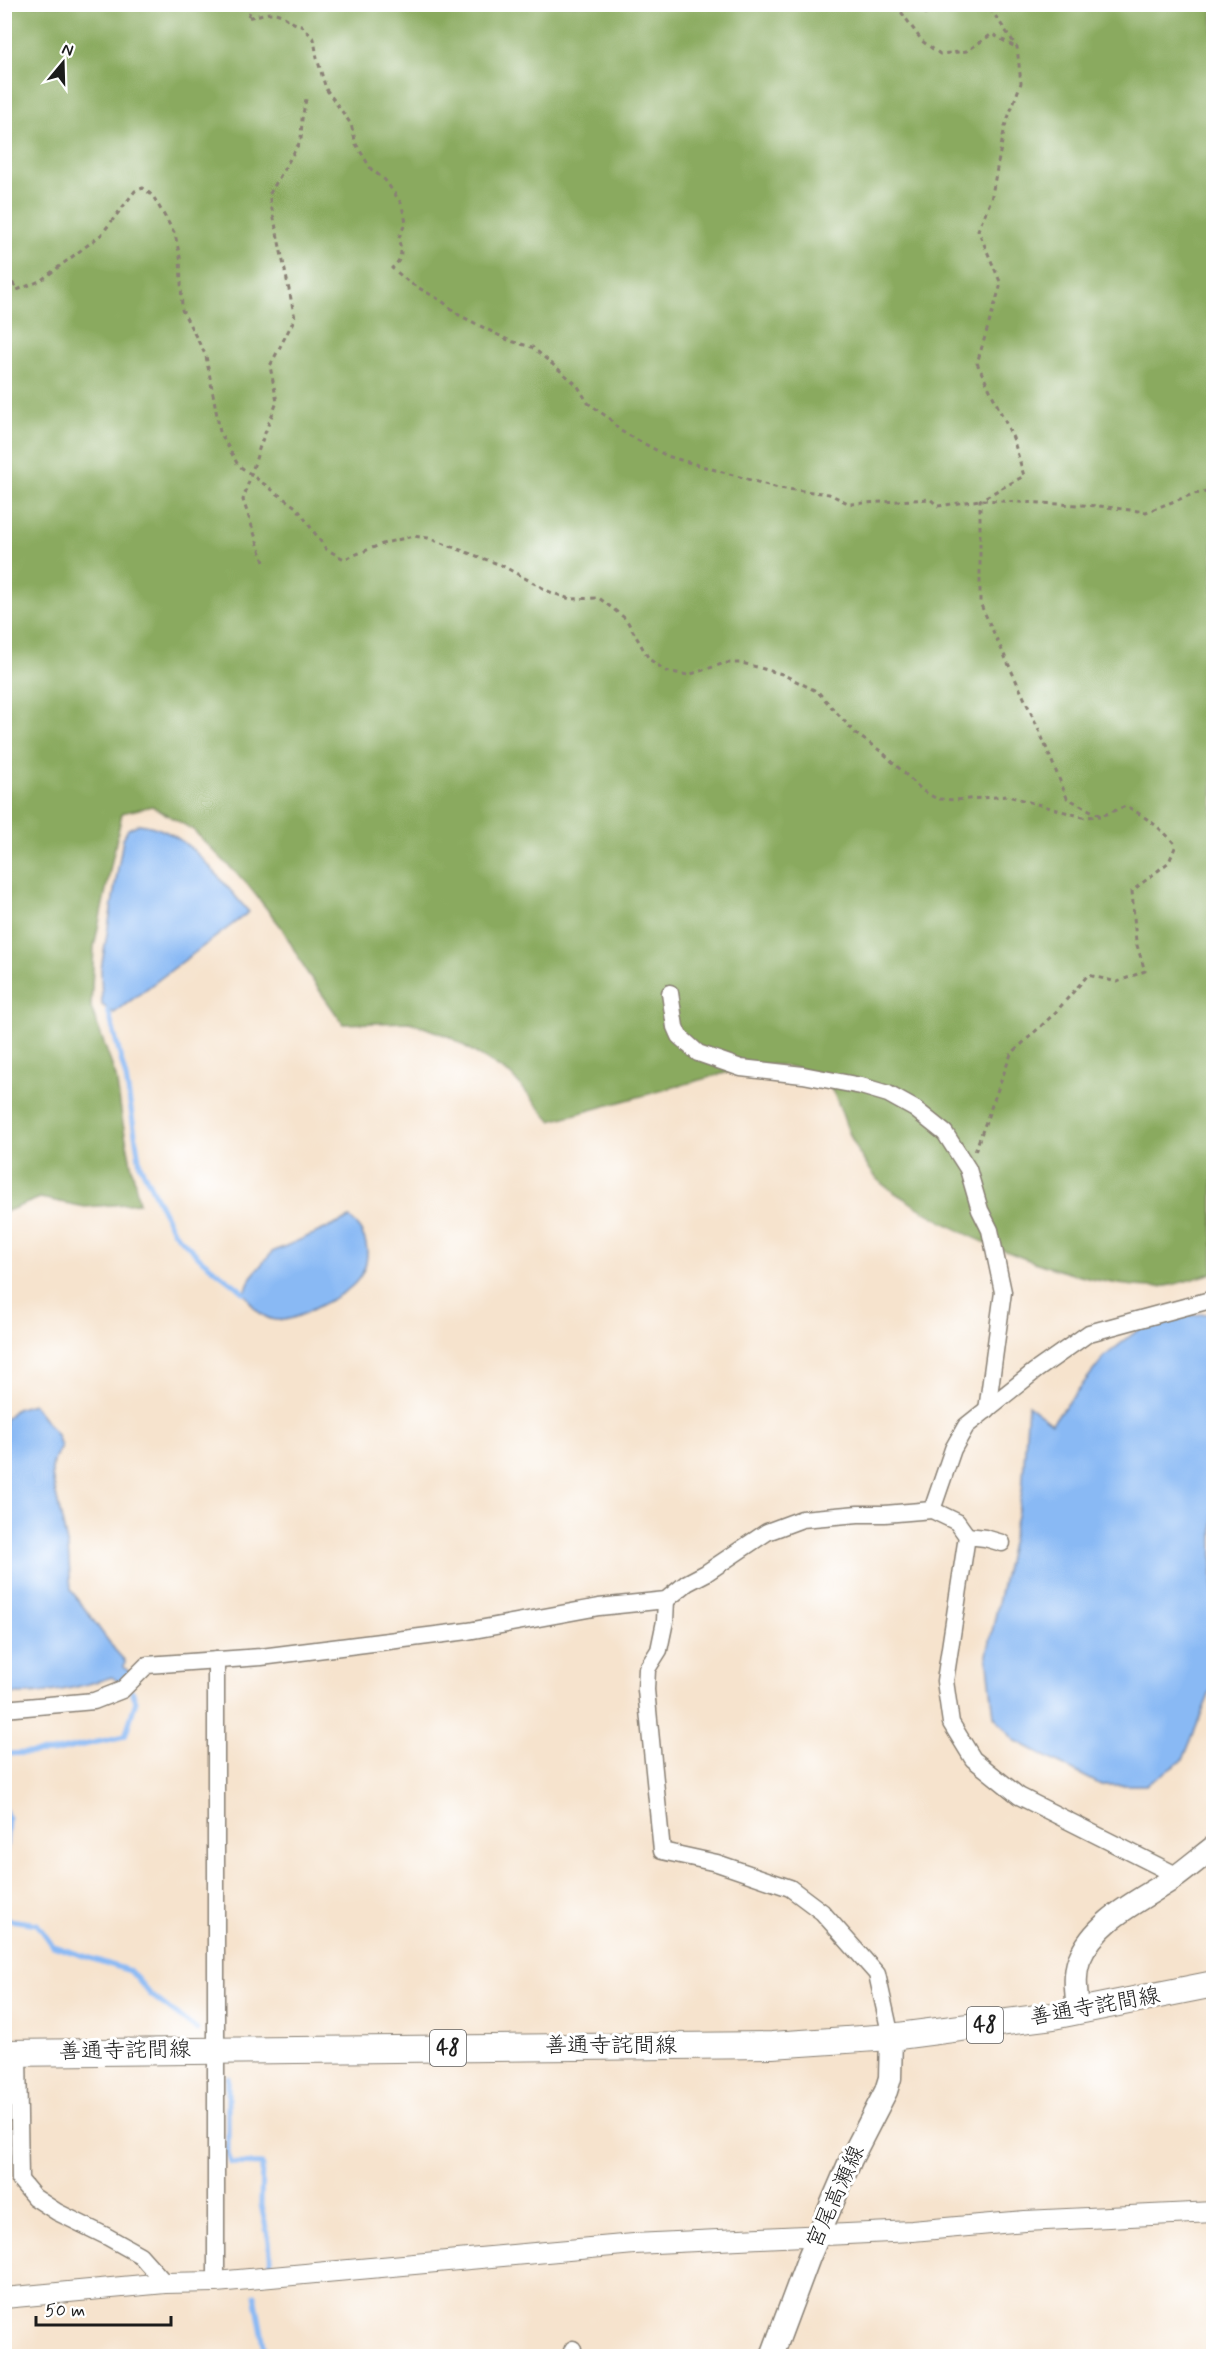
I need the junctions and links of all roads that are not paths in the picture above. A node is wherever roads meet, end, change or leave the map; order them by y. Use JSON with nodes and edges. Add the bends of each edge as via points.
{"nodes":[{"id":1,"x":670,"y":993,"type":"dead end"},
{"id":2,"x":1214,"y":1299,"type":"edge"},
{"id":3,"x":987,"y":1410,"type":"junction"},
{"id":4,"x":932,"y":1510,"type":"junction"},
{"id":5,"x":968,"y":1536,"type":"junction"},
{"id":6,"x":1002,"y":1543,"type":"dead end"},
{"id":7,"x":666,"y":1600,"type":"junction"},
{"id":8,"x":216,"y":1660,"type":"junction"},
{"id":9,"x":4,"y":1709,"type":"edge"},
{"id":10,"x":1214,"y":1847,"type":"edge"},
{"id":11,"x":1178,"y":1876,"type":"junction"},
{"id":12,"x":1214,"y":1984,"type":"edge"},
{"id":13,"x":1078,"y":2011,"type":"junction"},
{"id":14,"x":891,"y":2037,"type":"junction"},
{"id":15,"x":216,"y":2050,"type":"junction"},
{"id":16,"x":11,"y":2053,"type":"edge"},
{"id":17,"x":1214,"y":2212,"type":"edge"},
{"id":18,"x":818,"y":2235,"type":"junction"},
{"id":19,"x":216,"y":2282,"type":"junction"},
{"id":20,"x":165,"y":2283,"type":"junction"},
{"id":21,"x":4,"y":2298,"type":"edge"},
{"id":22,"x":772,"y":2356,"type":"edge"}],
"edges":[{"from":1,"to":3,"type":"street","via":[[679,1036],[698,1053],[741,1068],[803,1075],[888,1094],[945,1133],[968,1169],[990,1230],[1003,1292]]},
{"from":2,"to":3,"type":"street","via":[[1089,1333]]},
{"from":3,"to":4,"type":"street","via":[[966,1426],[953,1449]]},
{"from":4,"to":5,"type":"street","via":[[957,1522]]},
{"from":4,"to":7,"type":"street","via":[[802,1519],[767,1532]]},
{"from":5,"to":6,"type":"street"},
{"from":5,"to":11,"type":"street","via":[[945,1681],[951,1723],[973,1759],[1019,1797]]},
{"from":7,"to":8,"type":"street","via":[[599,1607],[468,1631]]},
{"from":7,"to":14,"type":"street","via":[[659,1650],[647,1669],[646,1690],[662,1851],[717,1863],[790,1888],[822,1911],[878,1974]]},
{"from":8,"to":9,"type":"street","via":[[147,1665],[122,1690],[94,1701]]},
{"from":8,"to":15,"type":"street"},
{"from":10,"to":11,"type":"main road"},
{"from":11,"to":13,"type":"main road","via":[[1111,1918],[1092,1938],[1077,1970]]},
{"from":12,"to":13,"type":"main road","name":"善通寺詫間線","number":"48"},
{"from":13,"to":14,"type":"main road","name":"善通寺詫間線","number":"48"},
{"from":14,"to":15,"type":"main road","name":"善通寺詫間線","number":"48","via":[[772,2045]]},
{"from":14,"to":18,"type":"main road","name":"宮尾高瀬線","via":[[886,2091]]},
{"from":15,"to":16,"type":"main road","name":"善通寺詫間線","number":"48"},
{"from":15,"to":19,"type":"street"},
{"from":16,"to":20,"type":"street","via":[[20,2180],[34,2197],[57,2212],[140,2255]]},
{"from":17,"to":18,"type":"street"},
{"from":18,"to":19,"type":"street","via":[[634,2244]]},
{"from":18,"to":22,"type":"main road","name":"宮尾高瀬線"},
{"from":19,"to":20,"type":"street"},
{"from":20,"to":21,"type":"street"}]}
